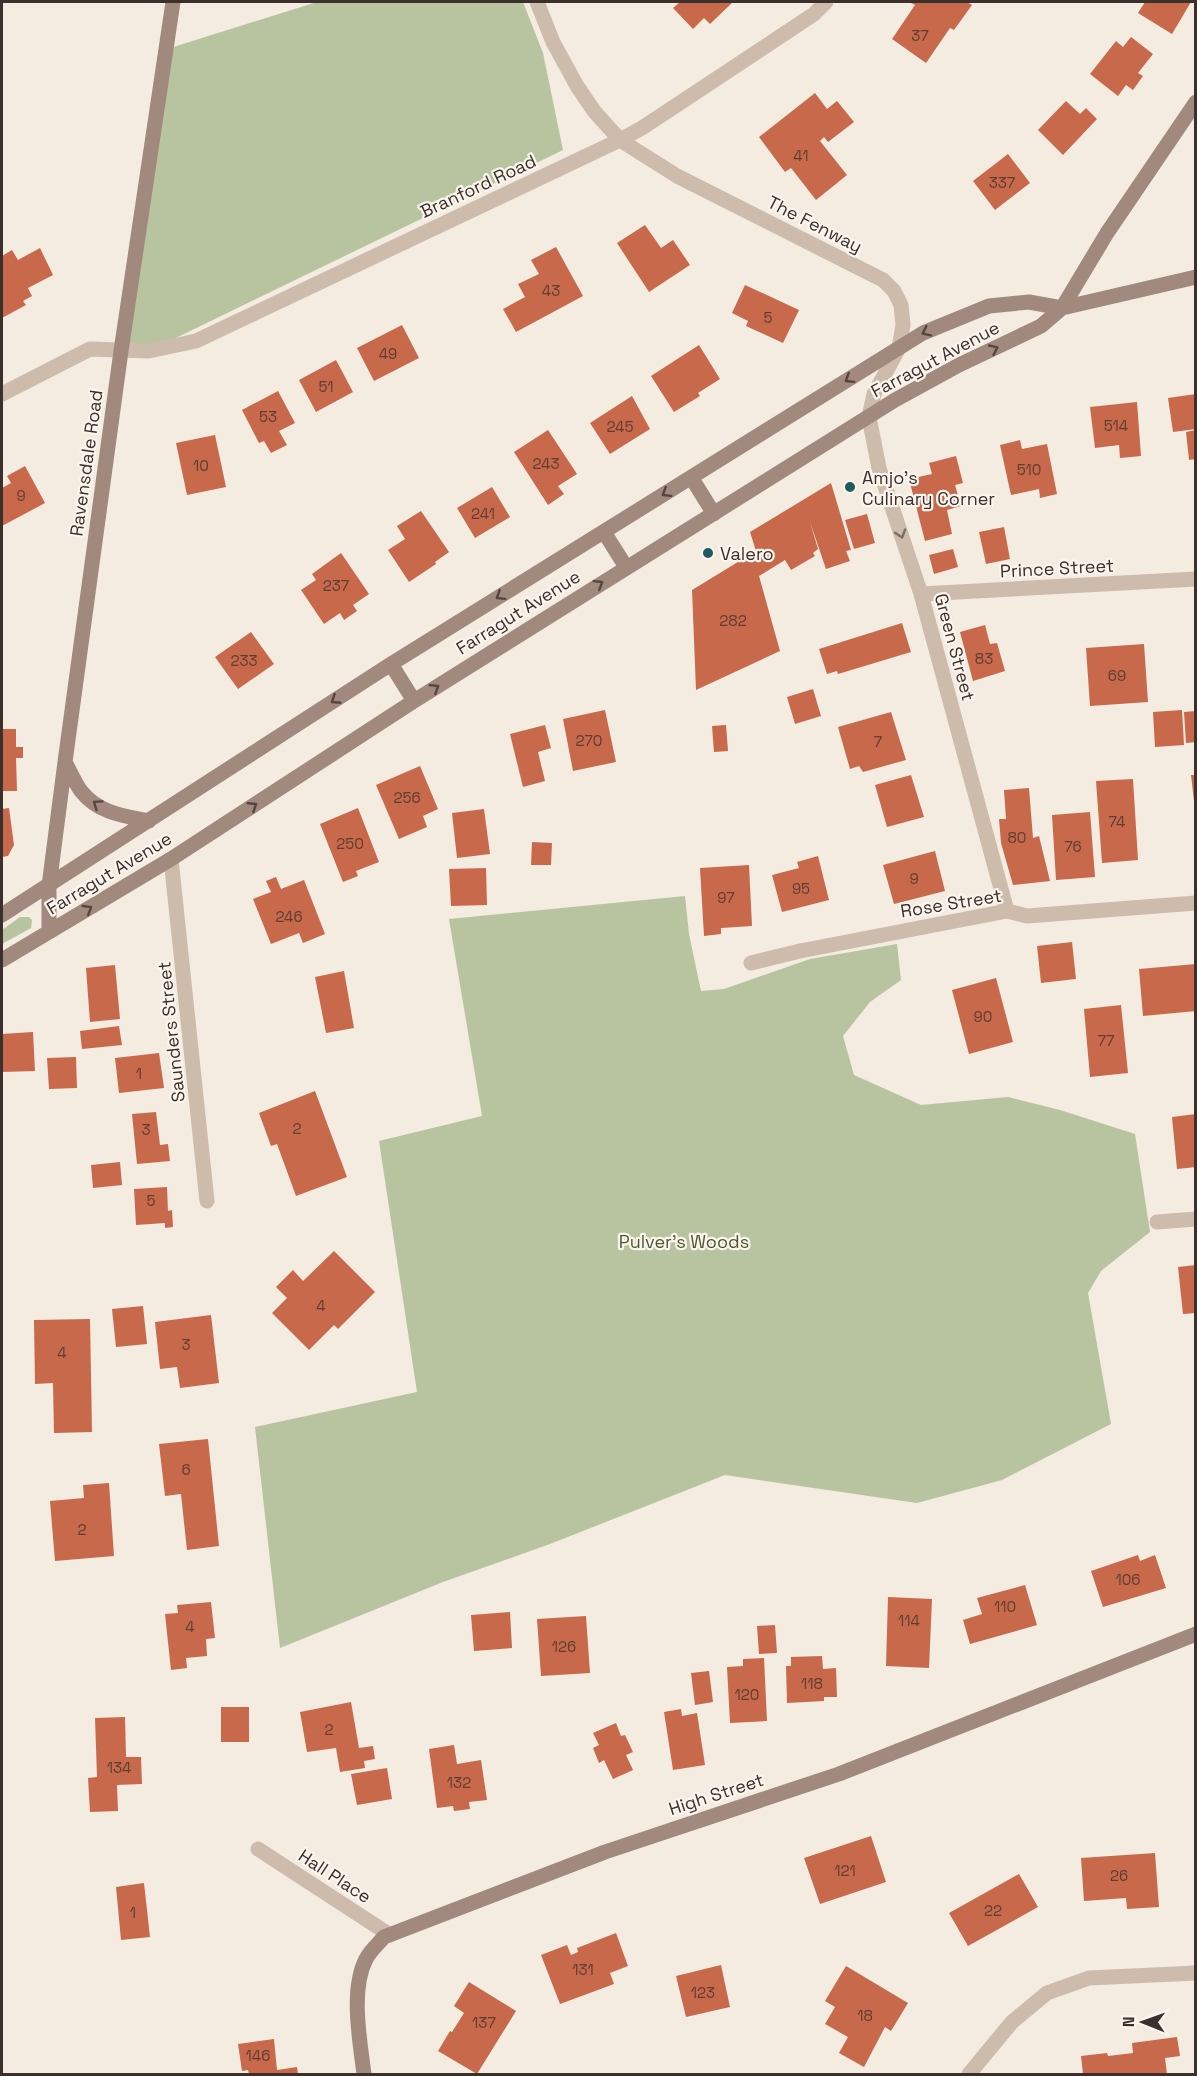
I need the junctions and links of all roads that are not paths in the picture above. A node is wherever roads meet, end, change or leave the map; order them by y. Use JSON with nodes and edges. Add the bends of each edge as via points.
{"nodes":[{"id":1,"x":173,"y":2,"type":"edge"},
{"id":2,"x":537,"y":2,"type":"edge"},
{"id":3,"x":826,"y":2,"type":"edge"},
{"id":4,"x":1196,"y":102,"type":"edge"},
{"id":5,"x":620,"y":140,"type":"junction"},
{"id":6,"x":1196,"y":277,"type":"edge"},
{"id":7,"x":1062,"y":308,"type":"junction"},
{"id":8,"x":899,"y":348,"type":"junction"},
{"id":9,"x":121,"y":351,"type":"junction"},
{"id":10,"x":2,"y":394,"type":"edge"},
{"id":11,"x":874,"y":394,"type":"joint"},
{"id":12,"x":869,"y":417,"type":"junction"},
{"id":13,"x":691,"y":477,"type":"junction"},
{"id":14,"x":714,"y":514,"type":"junction"},
{"id":15,"x":604,"y":532,"type":"junction"},
{"id":16,"x":626,"y":567,"type":"junction"},
{"id":17,"x":1196,"y":579,"type":"edge"},
{"id":18,"x":921,"y":594,"type":"junction"},
{"id":19,"x":391,"y":664,"type":"junction"},
{"id":20,"x":414,"y":701,"type":"junction"},
{"id":21,"x":65,"y":762,"type":"junction"},
{"id":22,"x":149,"y":821,"type":"junction"},
{"id":23,"x":171,"y":859,"type":"junction"},
{"id":24,"x":49,"y":886,"type":"junction"},
{"id":25,"x":1196,"y":903,"type":"edge"},
{"id":26,"x":1007,"y":911,"type":"junction"},
{"id":27,"x":2,"y":915,"type":"edge"},
{"id":28,"x":49,"y":932,"type":"junction"},
{"id":29,"x":2,"y":960,"type":"edge"},
{"id":30,"x":751,"y":963,"type":"dead end"},
{"id":31,"x":207,"y":1201,"type":"dead end"},
{"id":32,"x":1196,"y":1219,"type":"edge"},
{"id":33,"x":1157,"y":1222,"type":"dead end"},
{"id":34,"x":1196,"y":1635,"type":"edge"},
{"id":35,"x":258,"y":1849,"type":"dead end"},
{"id":36,"x":390,"y":1935,"type":"junction"},
{"id":37,"x":1196,"y":1973,"type":"edge"},
{"id":38,"x":364,"y":2074,"type":"edge"},
{"id":39,"x":969,"y":2074,"type":"edge"}],
"edges":[{"from":1,"to":9,"type":"main road","name":"Ravensdale Road"},
{"from":2,"to":5,"type":"street","name":"The Fenway","via":[[576,86]]},
{"from":3,"to":5,"type":"street","name":"Branford Road","via":[[814,14]]},
{"from":4,"to":7,"type":"main road","name":"Farragut Avenue","via":[[1107,233]]},
{"from":5,"to":8,"type":"street","name":"The Fenway","via":[[676,176],[883,280],[901,305]]},
{"from":5,"to":9,"type":"street","name":"Branford Road","via":[[196,340],[149,351]]},
{"from":6,"to":7,"type":"main road"},
{"from":7,"to":8,"type":"main road","name":"Farragut Avenue","one_way":true,"via":[[1029,302],[989,306],[923,333]]},
{"from":12,"to":7,"type":"main road","name":"Farragut Avenue","one_way":true,"via":[[925,383],[1041,326]]},
{"from":8,"to":11,"type":"street","name":"The Fenway"},
{"from":8,"to":13,"type":"main road","name":"Farragut Avenue","one_way":true},
{"from":9,"to":10,"type":"street","name":"Branford Road","via":[[90,349]]},
{"from":9,"to":21,"type":"main road","name":"Ravensdale Road"},
{"from":11,"to":12,"type":"street","name":"Green Street"},
{"from":12,"to":14,"type":"main road","name":"Farragut Avenue"},
{"from":12,"to":18,"type":"street","name":"Green Street","one_way":true,"via":[[879,468]]},
{"from":13,"to":14,"type":"main road"},
{"from":13,"to":15,"type":"main road","name":"Farragut Avenue","one_way":true},
{"from":14,"to":16,"type":"main road","name":"Farragut Avenue"},
{"from":15,"to":16,"type":"main road"},
{"from":15,"to":19,"type":"main road","name":"Farragut Avenue","one_way":true},
{"from":20,"to":16,"type":"main road","name":"Farragut Avenue","one_way":true},
{"from":17,"to":18,"type":"street","name":"Prince Street"},
{"from":18,"to":26,"type":"street","name":"Green Street"},
{"from":19,"to":20,"type":"main road"},
{"from":19,"to":22,"type":"main road","name":"Farragut Avenue","one_way":true},
{"from":23,"to":20,"type":"main road","name":"Farragut Avenue","one_way":true},
{"from":22,"to":21,"type":"main road","one_way":true,"via":[[115,815],[96,806],[81,791]]},
{"from":21,"to":24,"type":"main road","name":"Ravensdale Road"},
{"from":22,"to":24,"type":"main road","name":"Farragut Avenue"},
{"from":28,"to":23,"type":"main road","name":"Farragut Avenue","one_way":true},
{"from":23,"to":31,"type":"street","name":"Saunders Street"},
{"from":24,"to":27,"type":"main road","name":"Farragut Avenue"},
{"from":24,"to":28,"type":"main road","name":"Ravensdale Road"},
{"from":25,"to":26,"type":"street","name":"Rose Street","via":[[1027,916]]},
{"from":26,"to":30,"type":"street","name":"Rose Street"},
{"from":28,"to":29,"type":"main road","name":"Farragut Avenue"},
{"from":32,"to":33,"type":"street"},
{"from":34,"to":36,"type":"main road","name":"High Street","via":[[839,1774],[605,1852]]},
{"from":35,"to":36,"type":"street","name":"Hall Place"},
{"from":36,"to":38,"type":"main road","name":"High Street","via":[[366,1958],[359,1978],[358,2021]]},
{"from":37,"to":39,"type":"street","via":[[1089,1978],[1047,1993],[1012,2022]]}]}
